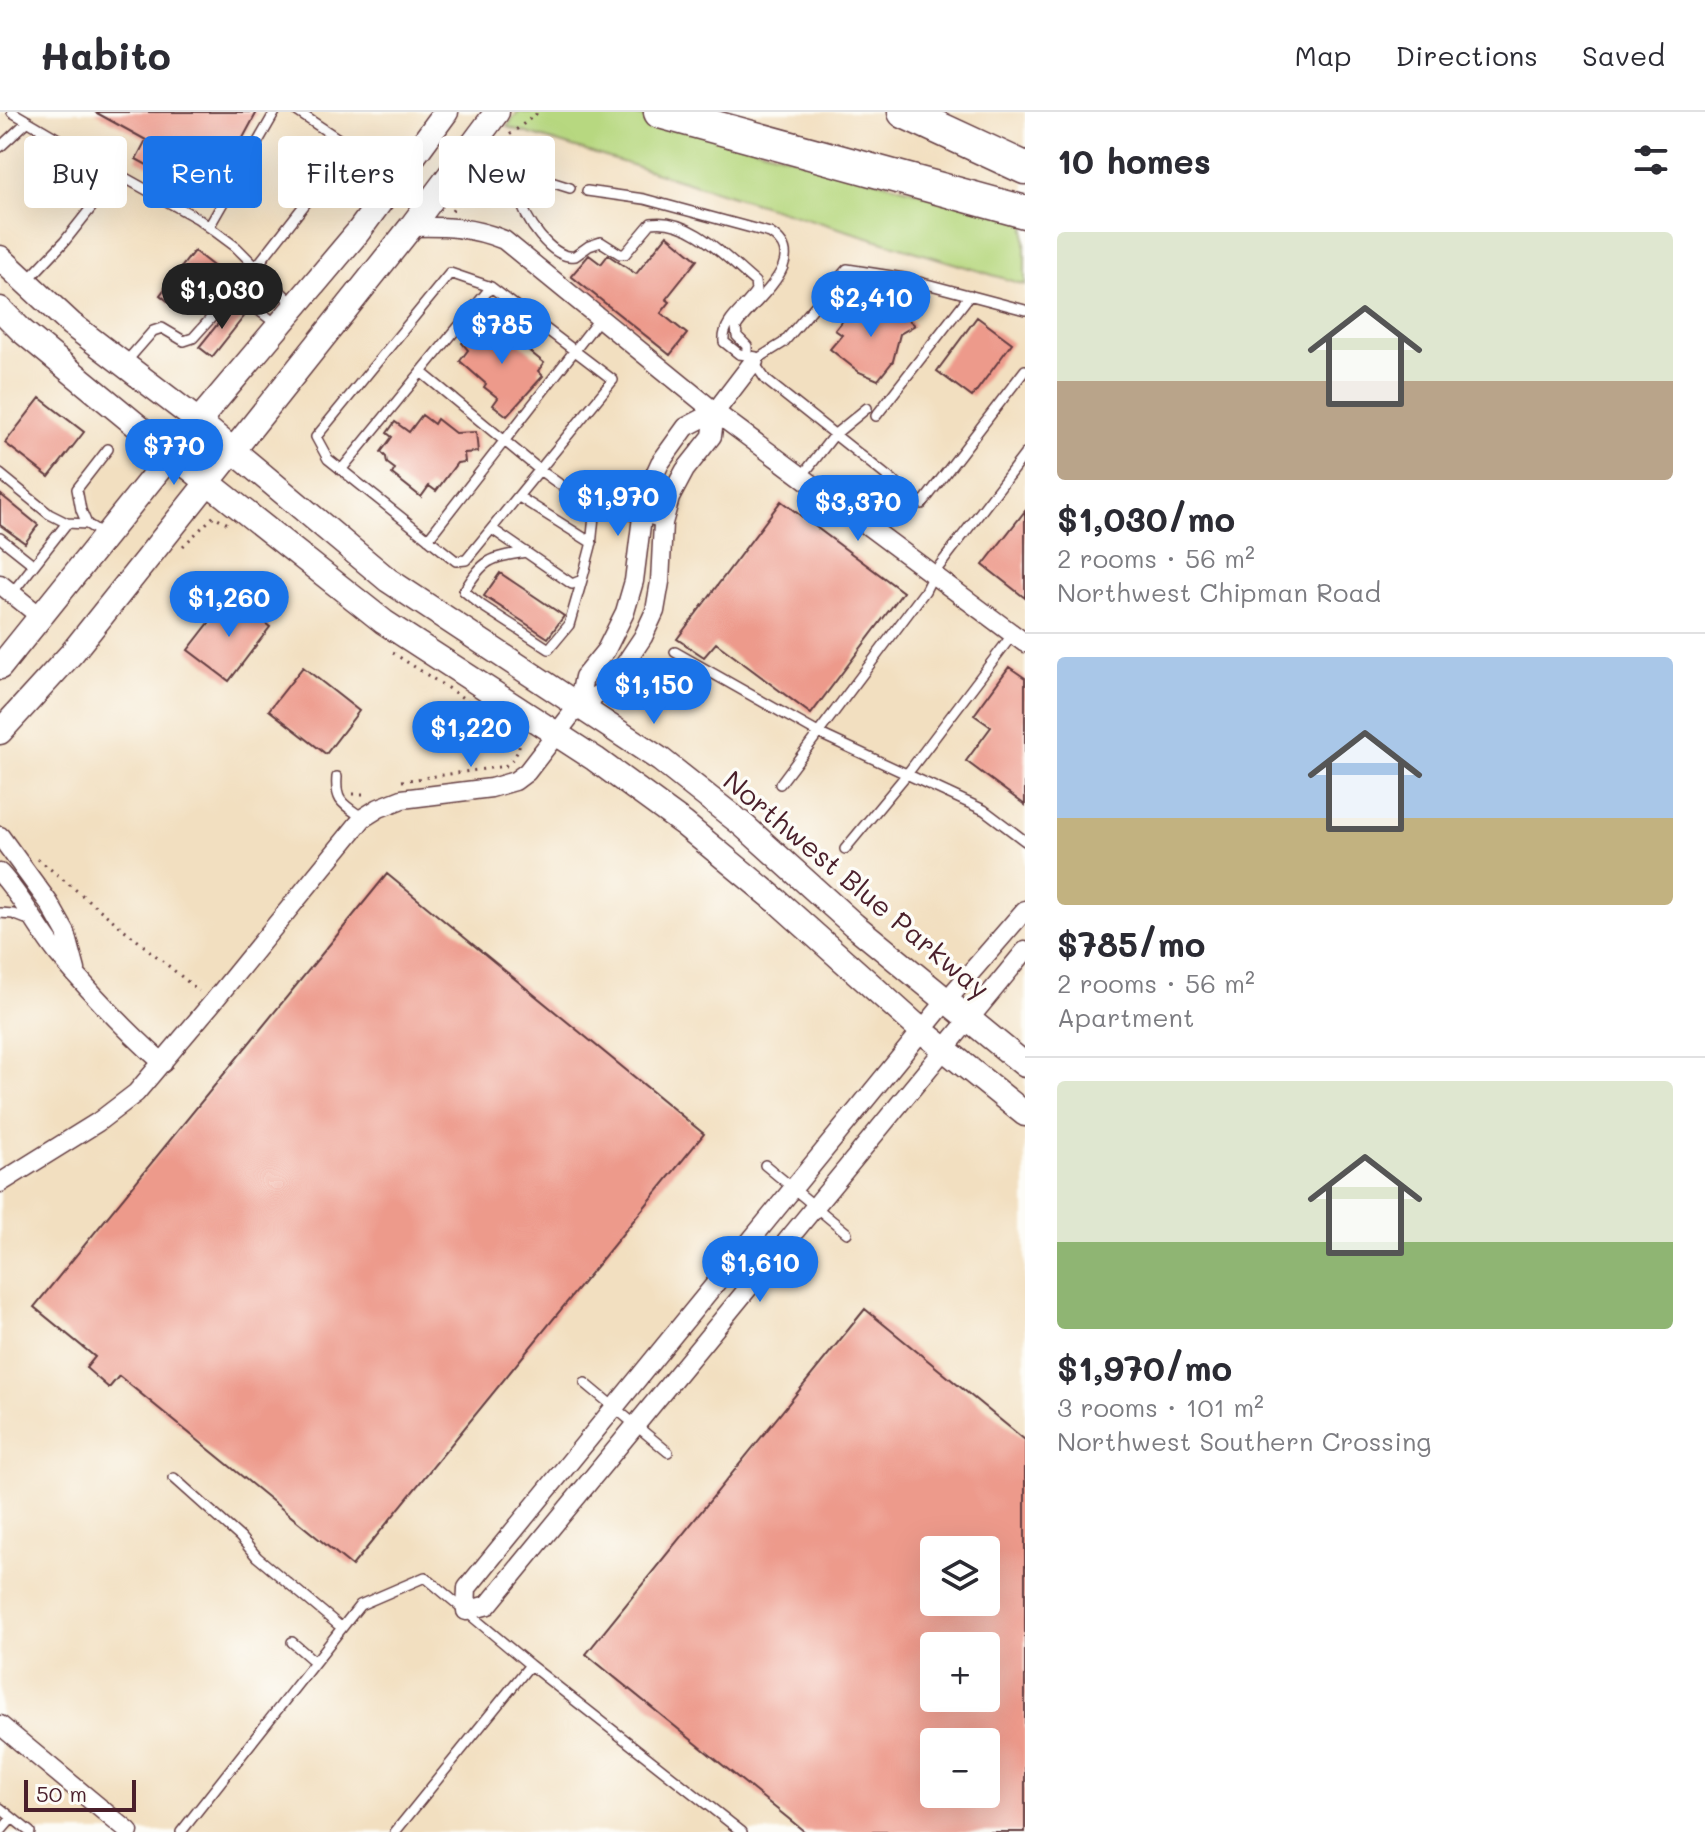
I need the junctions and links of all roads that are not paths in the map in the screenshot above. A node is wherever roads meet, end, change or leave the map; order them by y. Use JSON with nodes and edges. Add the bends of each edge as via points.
{"nodes":[{"id":1,"x":12,"y":112,"type":"edge"},
{"id":2,"x":275,"y":112,"type":"edge"},
{"id":3,"x":298,"y":112,"type":"edge"},
{"id":4,"x":446,"y":112,"type":"edge"},
{"id":5,"x":497,"y":112,"type":"edge"},
{"id":6,"x":660,"y":112,"type":"edge"},
{"id":7,"x":904,"y":112,"type":"edge"},
{"id":8,"x":28,"y":121,"type":"junction"},
{"id":9,"x":53,"y":136,"type":"edge"},
{"id":10,"x":0,"y":147,"type":"edge"},
{"id":11,"x":1025,"y":168,"type":"edge"},
{"id":12,"x":127,"y":179,"type":"edge"},
{"id":13,"x":570,"y":188,"type":"dead end"},
{"id":14,"x":587,"y":191,"type":"dead end"},
{"id":15,"x":91,"y":208,"type":"edge"},
{"id":16,"x":1025,"y":212,"type":"edge"},
{"id":17,"x":209,"y":227,"type":"junction"},
{"id":18,"x":411,"y":227,"type":"junction"},
{"id":19,"x":0,"y":258,"type":"edge"},
{"id":20,"x":256,"y":267,"type":"junction"},
{"id":21,"x":25,"y":283,"type":"junction"},
{"id":22,"x":491,"y":287,"type":"junction"},
{"id":23,"x":970,"y":295,"type":"junction"},
{"id":24,"x":295,"y":306,"type":"junction"},
{"id":25,"x":0,"y":309,"type":"edge"},
{"id":26,"x":1025,"y":310,"type":"edge"},
{"id":27,"x":600,"y":318,"type":"junction"},
{"id":28,"x":279,"y":326,"type":"junction"},
{"id":29,"x":573,"y":350,"type":"junction"},
{"id":30,"x":750,"y":358,"type":"junction"},
{"id":31,"x":123,"y":364,"type":"junction"},
{"id":32,"x":1025,"y":370,"type":"edge"},
{"id":33,"x":421,"y":372,"type":"junction"},
{"id":34,"x":867,"y":408,"type":"dead end"},
{"id":35,"x":715,"y":412,"type":"junction"},
{"id":36,"x":876,"y":416,"type":"dead end"},
{"id":37,"x":198,"y":421,"type":"junction"},
{"id":38,"x":834,"y":435,"type":"junction"},
{"id":39,"x":504,"y":441,"type":"junction"},
{"id":40,"x":108,"y":449,"type":"dead end"},
{"id":41,"x":233,"y":450,"type":"junction"},
{"id":42,"x":171,"y":454,"type":"junction"},
{"id":43,"x":1025,"y":454,"type":"edge"},
{"id":44,"x":341,"y":470,"type":"junction"},
{"id":45,"x":541,"y":471,"type":"junction"},
{"id":46,"x":0,"y":474,"type":"edge"},
{"id":47,"x":802,"y":476,"type":"junction"},
{"id":48,"x":208,"y":483,"type":"junction"},
{"id":49,"x":519,"y":497,"type":"junction"},
{"id":50,"x":595,"y":506,"type":"junction"},
{"id":51,"x":642,"y":517,"type":"junction"},
{"id":52,"x":67,"y":523,"type":"junction"},
{"id":53,"x":663,"y":523,"type":"junction"},
{"id":54,"x":492,"y":529,"type":"junction"},
{"id":55,"x":97,"y":530,"type":"junction"},
{"id":56,"x":0,"y":538,"type":"edge"},
{"id":57,"x":428,"y":539,"type":"junction"},
{"id":58,"x":592,"y":543,"type":"junction"},
{"id":59,"x":526,"y":552,"type":"junction"},
{"id":60,"x":34,"y":565,"type":"junction"},
{"id":61,"x":934,"y":573,"type":"junction"},
{"id":62,"x":582,"y":580,"type":"junction"},
{"id":63,"x":6,"y":588,"type":"edge"},
{"id":64,"x":41,"y":617,"type":"junction"},
{"id":65,"x":1019,"y":638,"type":"edge"},
{"id":66,"x":675,"y":652,"type":"dead end"},
{"id":67,"x":0,"y":666,"type":"edge"},
{"id":68,"x":578,"y":706,"type":"junction"},
{"id":69,"x":0,"y":732,"type":"edge"},
{"id":70,"x":818,"y":733,"type":"junction"},
{"id":71,"x":556,"y":734,"type":"junction"},
{"id":72,"x":907,"y":774,"type":"junction"},
{"id":73,"x":337,"y":777,"type":"dead end"},
{"id":74,"x":780,"y":784,"type":"dead end"},
{"id":75,"x":363,"y":818,"type":"junction"},
{"id":76,"x":0,"y":836,"type":"edge"},
{"id":77,"x":1025,"y":841,"type":"edge"},
{"id":78,"x":845,"y":849,"type":"dead end"},
{"id":79,"x":0,"y":873,"type":"edge"},
{"id":80,"x":1025,"y":910,"type":"edge"},
{"id":81,"x":0,"y":913,"type":"edge"},
{"id":82,"x":40,"y":927,"type":"junction"},
{"id":83,"x":1025,"y":951,"type":"edge"},
{"id":84,"x":76,"y":973,"type":"junction"},
{"id":85,"x":946,"y":1001,"type":"junction"},
{"id":86,"x":969,"y":1019,"type":"junction"},
{"id":87,"x":922,"y":1031,"type":"junction"},
{"id":88,"x":944,"y":1048,"type":"junction"},
{"id":89,"x":163,"y":1063,"type":"junction"},
{"id":90,"x":1025,"y":1065,"type":"edge"},
{"id":91,"x":1025,"y":1114,"type":"edge"},
{"id":92,"x":765,"y":1165,"type":"dead end"},
{"id":93,"x":0,"y":1183,"type":"edge"},
{"id":94,"x":793,"y":1188,"type":"junction"},
{"id":95,"x":815,"y":1206,"type":"junction"},
{"id":96,"x":847,"y":1233,"type":"dead end"},
{"id":97,"x":585,"y":1383,"type":"dead end"},
{"id":98,"x":613,"y":1407,"type":"junction"},
{"id":99,"x":634,"y":1425,"type":"junction"},
{"id":100,"x":668,"y":1452,"type":"dead end"},
{"id":101,"x":174,"y":1478,"type":"dead end"},
{"id":102,"x":466,"y":1611,"type":"junction"},
{"id":103,"x":342,"y":1628,"type":"junction"},
{"id":104,"x":292,"y":1642,"type":"dead end"},
{"id":105,"x":315,"y":1662,"type":"junction"},
{"id":106,"x":530,"y":1665,"type":"junction"},
{"id":107,"x":0,"y":1725,"type":"edge"},
{"id":108,"x":0,"y":1808,"type":"edge"},
{"id":109,"x":12,"y":1818,"type":"junction"},
{"id":110,"x":0,"y":1832,"type":"edge"},
{"id":111,"x":30,"y":1832,"type":"edge"},
{"id":112,"x":129,"y":1832,"type":"edge"},
{"id":113,"x":181,"y":1832,"type":"edge"},
{"id":114,"x":395,"y":1832,"type":"edge"},
{"id":115,"x":742,"y":1832,"type":"edge"}],
"edges":[{"from":1,"to":8,"type":"lane"},
{"from":2,"to":17,"type":"lane"},
{"from":3,"to":20,"type":"lane","via":[[343,142],[345,153]]},
{"from":4,"to":24,"type":"street","via":[[358,232]]},
{"from":5,"to":18,"type":"street"},
{"from":6,"to":16,"type":"highway"},
{"from":7,"to":11,"type":"highway"},
{"from":8,"to":9,"type":"lane"},
{"from":8,"to":10,"type":"lane"},
{"from":12,"to":17,"type":"lane"},
{"from":13,"to":30,"type":"lane","via":[[535,177],[524,184],[520,197],[531,225],[564,255],[575,256],[601,242],[625,254],[651,223],[663,221],[691,231],[755,282],[756,291],[723,335],[735,352]]},
{"from":14,"to":30,"type":"lane","via":[[644,199],[770,233],[779,240],[786,265],[736,327]]},
{"from":15,"to":21,"type":"lane"},
{"from":17,"to":20,"type":"lane"},
{"from":18,"to":27,"type":"street","via":[[449,226],[504,240]]},
{"from":18,"to":41,"type":"street"},
{"from":19,"to":21,"type":"street","name":"Northwest Blue Parkway"},
{"from":20,"to":24,"type":"lane"},
{"from":21,"to":31,"type":"street","name":"Northwest Blue Parkway"},
{"from":22,"to":29,"type":"lane"},
{"from":22,"to":33,"type":"lane"},
{"from":22,"to":44,"type":"lane","via":[[450,273],[316,437]]},
{"from":23,"to":26,"type":"lane"},
{"from":23,"to":30,"type":"lane","via":[[847,269],[783,343]]},
{"from":23,"to":36,"type":"lane"},
{"from":24,"to":28,"type":"street"},
{"from":25,"to":42,"type":"street"},
{"from":27,"to":29,"type":"lane"},
{"from":27,"to":35,"type":"street"},
{"from":28,"to":31,"type":"lane","via":[[244,299],[230,297],[193,338],[184,341],[162,328],[153,331]]},
{"from":28,"to":37,"type":"street"},
{"from":29,"to":39,"type":"lane"},
{"from":29,"to":45,"type":"lane","via":[[613,380]]},
{"from":30,"to":35,"type":"street"},
{"from":30,"to":38,"type":"lane","via":[[766,380]]},
{"from":31,"to":37,"type":"street","name":"Northwest Blue Parkway"},
{"from":32,"to":38,"type":"lane","via":[[922,504]]},
{"from":33,"to":39,"type":"lane"},
{"from":33,"to":44,"type":"lane"},
{"from":34,"to":38,"type":"lane"},
{"from":35,"to":47,"type":"street"},
{"from":35,"to":51,"type":"street","via":[[686,427],[660,463]]},
{"from":35,"to":53,"type":"street","via":[[712,436],[685,470]]},
{"from":37,"to":41,"type":"street","name":"Northwest Blue Parkway"},
{"from":37,"to":42,"type":"street"},
{"from":38,"to":47,"type":"lane"},
{"from":39,"to":45,"type":"lane"},
{"from":39,"to":57,"type":"lane"},
{"from":40,"to":55,"type":"lane","via":[[77,489],[81,510]]},
{"from":41,"to":48,"type":"street"},
{"from":41,"to":68,"type":"street","name":"Northwest Blue Parkway","via":[[388,580]]},
{"from":42,"to":48,"type":"street"},
{"from":42,"to":55,"type":"street"},
{"from":43,"to":61,"type":"lane"},
{"from":44,"to":57,"type":"lane"},
{"from":45,"to":49,"type":"lane"},
{"from":45,"to":50,"type":"lane"},
{"from":46,"to":52,"type":"lane"},
{"from":47,"to":61,"type":"street"},
{"from":48,"to":69,"type":"street","via":[[72,653]]},
{"from":48,"to":71,"type":"street","via":[[384,622]]},
{"from":49,"to":54,"type":"lane"},
{"from":49,"to":58,"type":"lane"},
{"from":50,"to":51,"type":"lane"},
{"from":50,"to":58,"type":"lane"},
{"from":51,"to":53,"type":"lane"},
{"from":51,"to":68,"type":"street","via":[[625,612],[606,650],[584,677]]},
{"from":52,"to":55,"type":"lane"},
{"from":52,"to":60,"type":"lane"},
{"from":53,"to":68,"type":"street","via":[[655,611],[643,637],[609,688]]},
{"from":54,"to":57,"type":"lane","via":[[466,560],[456,561]]},
{"from":54,"to":59,"type":"lane"},
{"from":55,"to":64,"type":"street"},
{"from":56,"to":60,"type":"lane"},
{"from":58,"to":62,"type":"lane"},
{"from":59,"to":62,"type":"lane","via":[[572,584]]},
{"from":59,"to":62,"type":"lane","via":[[494,557],[478,569],[464,591],[549,649],[569,625]]},
{"from":60,"to":63,"type":"lane"},
{"from":61,"to":65,"type":"street"},
{"from":61,"to":70,"type":"lane"},
{"from":63,"to":64,"type":"street"},
{"from":64,"to":67,"type":"street"},
{"from":65,"to":72,"type":"lane"},
{"from":66,"to":70,"type":"lane"},
{"from":68,"to":71,"type":"street"},
{"from":68,"to":85,"type":"street","name":"Northwest Blue Parkway","via":[[732,815]]},
{"from":70,"to":72,"type":"lane"},
{"from":70,"to":74,"type":"lane"},
{"from":71,"to":75,"type":"street","via":[[515,781],[402,799]]},
{"from":71,"to":87,"type":"street","via":[[684,824]]},
{"from":72,"to":77,"type":"lane","via":[[984,810]]},
{"from":72,"to":78,"type":"lane"},
{"from":73,"to":75,"type":"lane","via":[[340,802]]},
{"from":75,"to":89,"type":"street"},
{"from":76,"to":84,"type":"street","via":[[66,933]]},
{"from":79,"to":82,"type":"street"},
{"from":80,"to":85,"type":"street"},
{"from":81,"to":82,"type":"lane"},
{"from":82,"to":84,"type":"street"},
{"from":83,"to":86,"type":"street"},
{"from":84,"to":89,"type":"street","via":[[128,1033]]},
{"from":85,"to":86,"type":"street","name":"Northwest Blue Parkway"},
{"from":85,"to":87,"type":"street"},
{"from":86,"to":88,"type":"street"},
{"from":86,"to":90,"type":"street","name":"Northwest Blue Parkway"},
{"from":87,"to":88,"type":"street"},
{"from":87,"to":94,"type":"street"},
{"from":88,"to":91,"type":"street"},
{"from":88,"to":95,"type":"street"},
{"from":89,"to":93,"type":"street","via":[[125,1104]]},
{"from":92,"to":94,"type":"lane"},
{"from":94,"to":95,"type":"lane"},
{"from":94,"to":98,"type":"street"},
{"from":95,"to":96,"type":"lane"},
{"from":95,"to":99,"type":"street"},
{"from":97,"to":98,"type":"lane"},
{"from":98,"to":99,"type":"lane"},
{"from":98,"to":102,"type":"street","via":[[467,1588]]},
{"from":99,"to":100,"type":"lane"},
{"from":99,"to":102,"type":"street","via":[[488,1605]]},
{"from":101,"to":103,"type":"lane"},
{"from":102,"to":103,"type":"lane","via":[[425,1577],[360,1605]]},
{"from":102,"to":106,"type":"lane"},
{"from":103,"to":105,"type":"lane"},
{"from":104,"to":105,"type":"lane"},
{"from":105,"to":113,"type":"lane"},
{"from":106,"to":114,"type":"lane"},
{"from":106,"to":115,"type":"lane"},
{"from":107,"to":112,"type":"street"},
{"from":108,"to":109,"type":"lane"},
{"from":109,"to":110,"type":"lane"},
{"from":109,"to":111,"type":"lane"}]}
